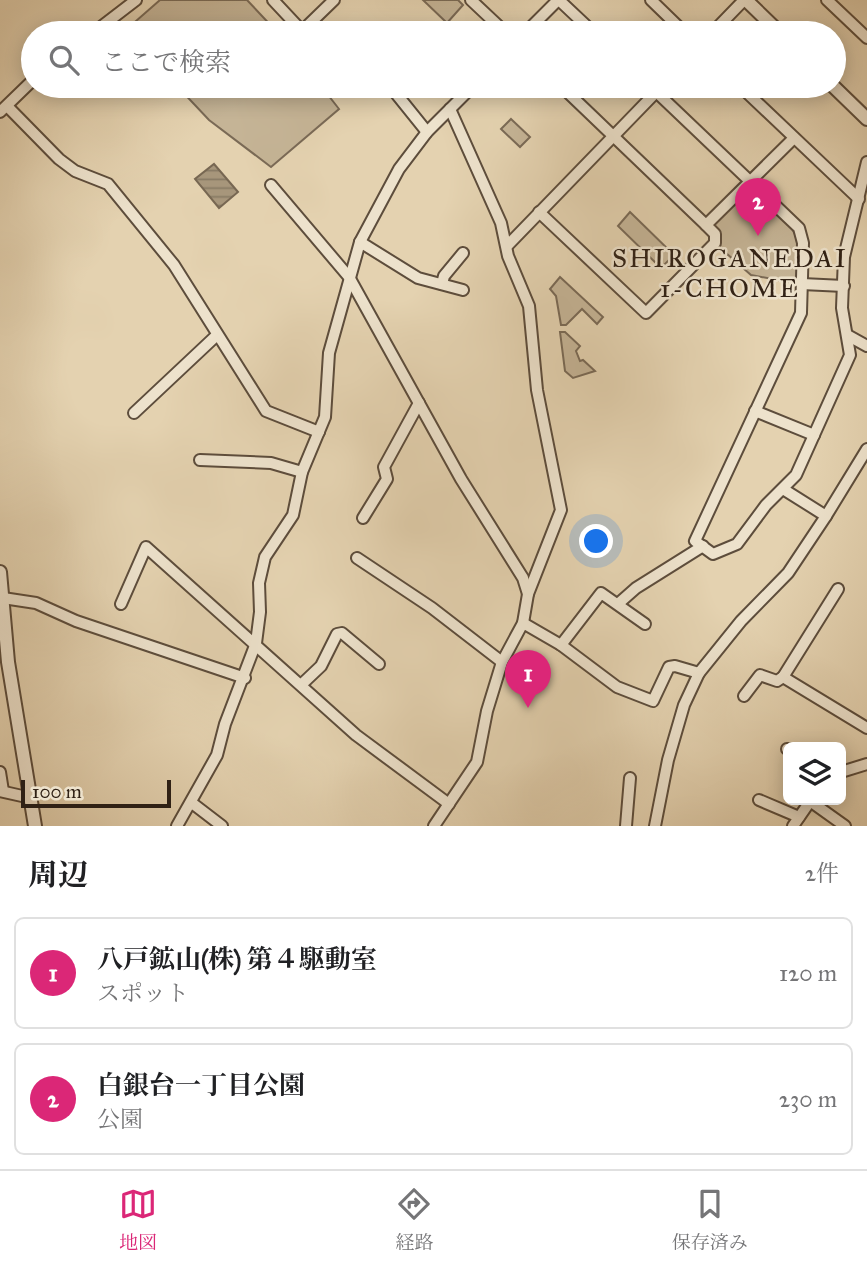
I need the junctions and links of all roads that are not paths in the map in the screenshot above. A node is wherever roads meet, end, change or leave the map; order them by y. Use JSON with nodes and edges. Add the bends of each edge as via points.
{"nodes":[{"id":1,"x":136,"y":0,"type":"edge"},
{"id":2,"x":273,"y":0,"type":"edge"},
{"id":3,"x":334,"y":0,"type":"edge"},
{"id":4,"x":471,"y":0,"type":"edge"},
{"id":5,"x":559,"y":0,"type":"edge"},
{"id":6,"x":651,"y":0,"type":"edge"},
{"id":7,"x":745,"y":0,"type":"edge"},
{"id":8,"x":827,"y":0,"type":"edge"},
{"id":9,"x":109,"y":21,"type":"edge"},
{"id":10,"x":293,"y":21,"type":"edge"},
{"id":11,"x":312,"y":21,"type":"edge"},
{"id":12,"x":493,"y":21,"type":"edge"},
{"id":13,"x":537,"y":21,"type":"edge"},
{"id":14,"x":581,"y":21,"type":"edge"},
{"id":15,"x":673,"y":21,"type":"edge"},
{"id":16,"x":724,"y":21,"type":"edge"},
{"id":17,"x":767,"y":21,"type":"edge"},
{"id":18,"x":867,"y":38,"type":"edge"},
{"id":19,"x":21,"y":92,"type":"edge"},
{"id":20,"x":400,"y":98,"type":"edge"},
{"id":21,"x":461,"y":98,"type":"edge"},
{"id":22,"x":574,"y":98,"type":"edge"},
{"id":23,"x":647,"y":98,"type":"edge"},
{"id":24,"x":666,"y":98,"type":"edge"},
{"id":25,"x":752,"y":98,"type":"edge"},
{"id":26,"x":845,"y":98,"type":"edge"},
{"id":27,"x":4,"y":109,"type":"edge"},
{"id":28,"x":450,"y":109,"type":"junction"},
{"id":29,"x":867,"y":119,"type":"edge"},
{"id":30,"x":427,"y":132,"type":"junction"},
{"id":31,"x":614,"y":136,"type":"junction"},
{"id":32,"x":794,"y":138,"type":"junction"},
{"id":33,"x":867,"y":162,"type":"edge"},
{"id":34,"x":750,"y":182,"type":"junction"},
{"id":35,"x":271,"y":185,"type":"dead end"},
{"id":36,"x":859,"y":199,"type":"junction"},
{"id":37,"x":539,"y":212,"type":"junction"},
{"id":38,"x":706,"y":225,"type":"junction"},
{"id":39,"x":360,"y":242,"type":"junction"},
{"id":40,"x":508,"y":245,"type":"junction"},
{"id":41,"x":463,"y":253,"type":"dead end"},
{"id":42,"x":349,"y":277,"type":"junction"},
{"id":43,"x":442,"y":284,"type":"junction"},
{"id":44,"x":802,"y":284,"type":"junction"},
{"id":45,"x":844,"y":286,"type":"junction"},
{"id":46,"x":463,"y":290,"type":"dead end"},
{"id":47,"x":217,"y":335,"type":"junction"},
{"id":48,"x":847,"y":335,"type":"junction"},
{"id":49,"x":867,"y":346,"type":"edge"},
{"id":50,"x":419,"y":404,"type":"junction"},
{"id":51,"x":755,"y":411,"type":"junction"},
{"id":52,"x":134,"y":413,"type":"dead end"},
{"id":53,"x":319,"y":432,"type":"junction"},
{"id":54,"x":814,"y":435,"type":"junction"},
{"id":55,"x":867,"y":449,"type":"edge"},
{"id":56,"x":200,"y":460,"type":"dead end"},
{"id":57,"x":302,"y":472,"type":"junction"},
{"id":58,"x":783,"y":489,"type":"junction"},
{"id":59,"x":826,"y":516,"type":"junction"},
{"id":60,"x":363,"y":518,"type":"dead end"},
{"id":61,"x":703,"y":546,"type":"junction"},
{"id":62,"x":357,"y":558,"type":"dead end"},
{"id":63,"x":0,"y":572,"type":"edge"},
{"id":64,"x":838,"y":589,"type":"dead end"},
{"id":65,"x":528,"y":594,"type":"junction"},
{"id":66,"x":3,"y":598,"type":"junction"},
{"id":67,"x":619,"y":603,"type":"junction"},
{"id":68,"x":121,"y":604,"type":"dead end"},
{"id":69,"x":523,"y":623,"type":"junction"},
{"id":70,"x":645,"y":624,"type":"dead end"},
{"id":71,"x":256,"y":643,"type":"junction"},
{"id":72,"x":561,"y":645,"type":"junction"},
{"id":73,"x":502,"y":662,"type":"junction"},
{"id":74,"x":379,"y":664,"type":"dead end"},
{"id":75,"x":699,"y":673,"type":"junction"},
{"id":76,"x":246,"y":677,"type":"junction"},
{"id":77,"x":783,"y":677,"type":"junction"},
{"id":78,"x":302,"y":684,"type":"junction"},
{"id":79,"x":744,"y":696,"type":"dead end"},
{"id":80,"x":865,"y":722,"type":"edge"},
{"id":81,"x":867,"y":764,"type":"edge"},
{"id":82,"x":846,"y":770,"type":"edge"},
{"id":83,"x":0,"y":772,"type":"edge"},
{"id":84,"x":630,"y":778,"type":"dead end"},
{"id":85,"x":2,"y":791,"type":"edge"},
{"id":86,"x":31,"y":798,"type":"junction"},
{"id":87,"x":759,"y":800,"type":"dead end"},
{"id":88,"x":192,"y":803,"type":"junction"},
{"id":89,"x":449,"y":804,"type":"junction"},
{"id":90,"x":807,"y":805,"type":"edge"},
{"id":91,"x":816,"y":805,"type":"edge"},
{"id":92,"x":796,"y":821,"type":"edge"},
{"id":93,"x":35,"y":826,"type":"edge"},
{"id":94,"x":177,"y":826,"type":"edge"},
{"id":95,"x":222,"y":826,"type":"edge"},
{"id":96,"x":434,"y":826,"type":"edge"},
{"id":97,"x":626,"y":826,"type":"edge"},
{"id":98,"x":655,"y":826,"type":"edge"},
{"id":99,"x":845,"y":826,"type":"edge"}],
"edges":[{"from":1,"to":9,"type":"street"},
{"from":2,"to":10,"type":"street"},
{"from":3,"to":11,"type":"street"},
{"from":4,"to":12,"type":"street"},
{"from":5,"to":13,"type":"street"},
{"from":5,"to":14,"type":"street"},
{"from":6,"to":15,"type":"street"},
{"from":7,"to":16,"type":"street"},
{"from":7,"to":17,"type":"street"},
{"from":8,"to":18,"type":"street"},
{"from":19,"to":27,"type":"street"},
{"from":20,"to":30,"type":"street"},
{"from":21,"to":28,"type":"street"},
{"from":22,"to":31,"type":"street"},
{"from":23,"to":31,"type":"street"},
{"from":24,"to":34,"type":"street"},
{"from":25,"to":32,"type":"street"},
{"from":26,"to":29,"type":"street"},
{"from":27,"to":47,"type":"street","via":[[58,159],[108,184],[174,265]]},
{"from":28,"to":30,"type":"street"},
{"from":28,"to":40,"type":"street"},
{"from":30,"to":39,"type":"street","via":[[399,169]]},
{"from":31,"to":37,"type":"street"},
{"from":31,"to":38,"type":"street"},
{"from":32,"to":34,"type":"street"},
{"from":32,"to":36,"type":"street"},
{"from":33,"to":36,"type":"street"},
{"from":34,"to":38,"type":"street"},
{"from":34,"to":44,"type":"street","via":[[799,228]]},
{"from":35,"to":42,"type":"street"},
{"from":36,"to":45,"type":"street","via":[[845,257]]},
{"from":37,"to":38,"type":"street","via":[[646,313],[715,243],[715,234]]},
{"from":37,"to":40,"type":"street"},
{"from":39,"to":42,"type":"street"},
{"from":39,"to":43,"type":"street","via":[[418,278]]},
{"from":40,"to":65,"type":"street","via":[[508,256],[529,306],[537,390],[561,510]]},
{"from":41,"to":43,"type":"street"},
{"from":42,"to":50,"type":"street"},
{"from":42,"to":53,"type":"street","via":[[329,353],[325,417]]},
{"from":43,"to":46,"type":"street"},
{"from":44,"to":45,"type":"street"},
{"from":44,"to":51,"type":"street","via":[[801,313]]},
{"from":45,"to":48,"type":"street"},
{"from":47,"to":52,"type":"street"},
{"from":47,"to":53,"type":"street","via":[[266,411]]},
{"from":48,"to":49,"type":"street"},
{"from":48,"to":54,"type":"street","via":[[850,355]]},
{"from":50,"to":60,"type":"street","via":[[384,467],[387,479]]},
{"from":50,"to":65,"type":"street","via":[[523,578]]},
{"from":51,"to":54,"type":"street"},
{"from":51,"to":61,"type":"street","via":[[695,541]]},
{"from":53,"to":57,"type":"street"},
{"from":54,"to":58,"type":"street","via":[[796,475]]},
{"from":55,"to":59,"type":"street"},
{"from":56,"to":57,"type":"street","via":[[271,463]]},
{"from":57,"to":71,"type":"street","via":[[293,514],[265,557]]},
{"from":58,"to":59,"type":"street"},
{"from":58,"to":61,"type":"street","via":[[737,544],[713,554]]},
{"from":59,"to":75,"type":"street","via":[[788,573]]},
{"from":61,"to":67,"type":"street","via":[[636,587]]},
{"from":62,"to":73,"type":"street"},
{"from":63,"to":66,"type":"street"},
{"from":64,"to":77,"type":"street"},
{"from":65,"to":69,"type":"street"},
{"from":66,"to":76,"type":"street","via":[[36,603],[76,621]]},
{"from":66,"to":86,"type":"street","via":[[8,662]]},
{"from":67,"to":70,"type":"street"},
{"from":67,"to":72,"type":"street","via":[[606,594],[597,595]]},
{"from":68,"to":71,"type":"street","via":[[146,547]]},
{"from":69,"to":72,"type":"street"},
{"from":69,"to":73,"type":"street"},
{"from":71,"to":76,"type":"street"},
{"from":71,"to":78,"type":"street"},
{"from":72,"to":75,"type":"street","via":[[617,687],[653,701],[669,667]]},
{"from":73,"to":89,"type":"street","via":[[477,762]]},
{"from":74,"to":78,"type":"street","via":[[342,633],[337,634],[321,666]]},
{"from":75,"to":98,"type":"street","via":[[668,760]]},
{"from":76,"to":88,"type":"street","via":[[217,755]]},
{"from":77,"to":79,"type":"street","via":[[777,681],[760,675]]},
{"from":77,"to":80,"type":"street"},
{"from":78,"to":89,"type":"street","via":[[356,735]]},
{"from":81,"to":82,"type":"street"},
{"from":83,"to":85,"type":"street"},
{"from":84,"to":97,"type":"street"},
{"from":85,"to":86,"type":"street"},
{"from":86,"to":93,"type":"street"},
{"from":87,"to":92,"type":"street"},
{"from":88,"to":94,"type":"street"},
{"from":88,"to":95,"type":"street"},
{"from":89,"to":96,"type":"street"},
{"from":90,"to":92,"type":"street"},
{"from":91,"to":99,"type":"street"}]}
